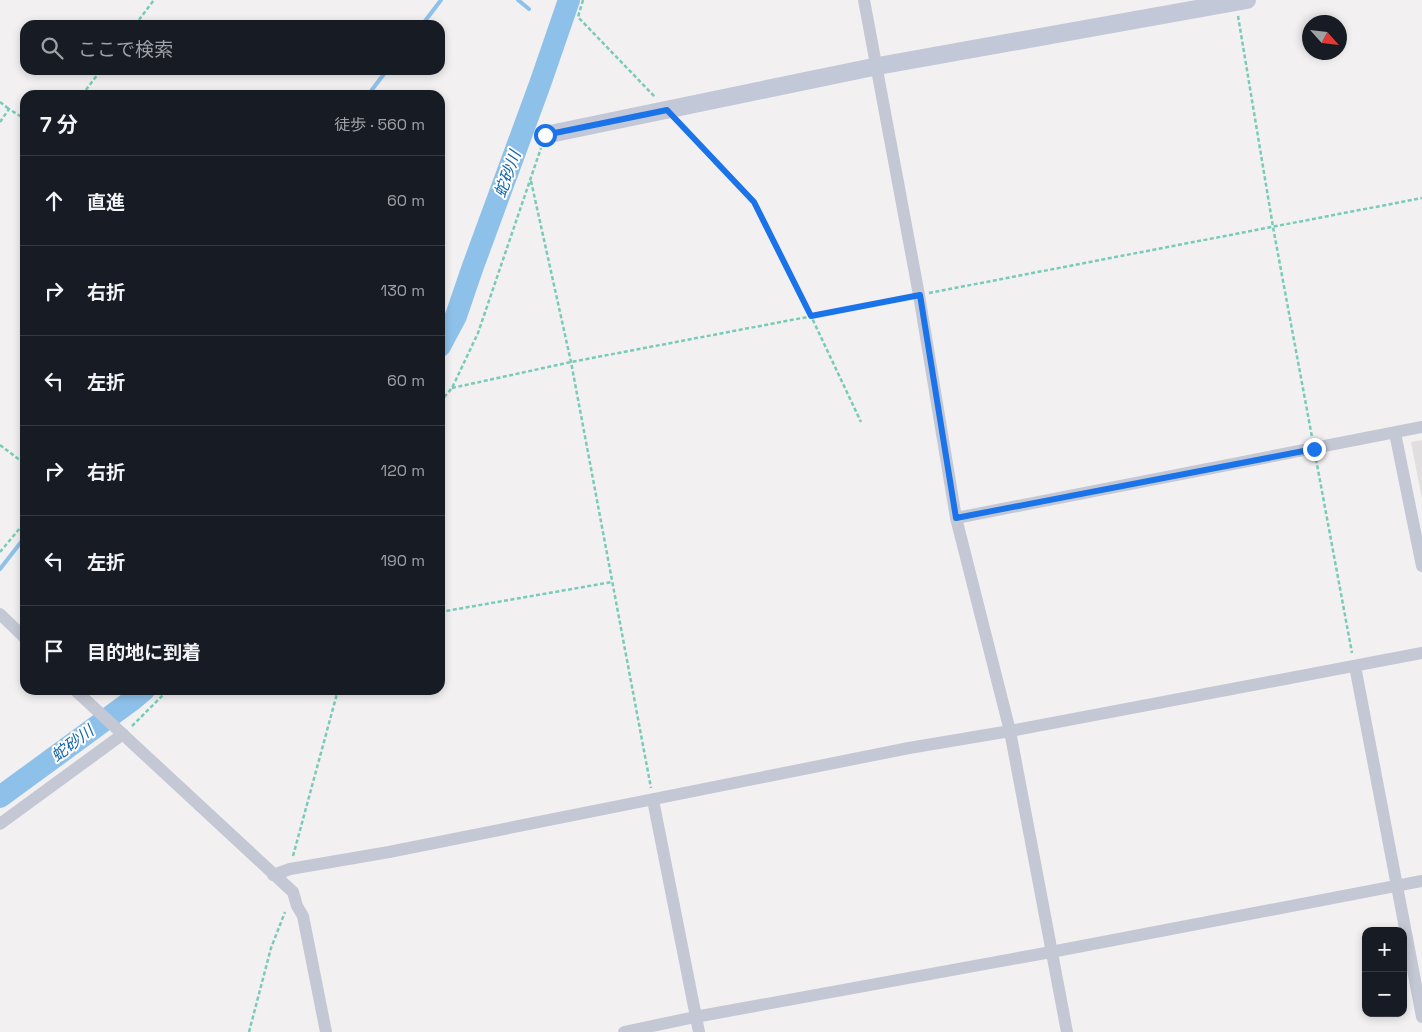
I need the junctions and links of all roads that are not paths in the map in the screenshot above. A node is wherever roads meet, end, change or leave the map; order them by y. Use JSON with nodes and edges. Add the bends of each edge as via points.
{"nodes":[{"id":1,"x":864,"y":0,"type":"edge"},
{"id":2,"x":1241,"y":1,"type":"edge"},
{"id":3,"x":878,"y":66,"type":"junction"},
{"id":4,"x":545,"y":135,"type":"road end"},
{"id":5,"x":1422,"y":428,"type":"edge"},
{"id":6,"x":1395,"y":433,"type":"junction"},
{"id":7,"x":956,"y":518,"type":"junction"},
{"id":8,"x":1422,"y":566,"type":"edge"},
{"id":9,"x":0,"y":614,"type":"edge"},
{"id":10,"x":20,"y":633,"type":"edge"},
{"id":11,"x":1422,"y":653,"type":"edge"},
{"id":12,"x":1355,"y":666,"type":"junction"},
{"id":13,"x":80,"y":695,"type":"edge"},
{"id":14,"x":1010,"y":731,"type":"junction"},
{"id":15,"x":126,"y":738,"type":"junction"},
{"id":16,"x":653,"y":800,"type":"junction"},
{"id":17,"x":0,"y":824,"type":"edge"},
{"id":18,"x":273,"y":875,"type":"junction"},
{"id":19,"x":1422,"y":881,"type":"edge"},
{"id":20,"x":1396,"y":886,"type":"junction"},
{"id":21,"x":1051,"y":952,"type":"junction"},
{"id":22,"x":696,"y":1017,"type":"junction"},
{"id":23,"x":1422,"y":1017,"type":"edge"},
{"id":24,"x":326,"y":1032,"type":"edge"},
{"id":25,"x":624,"y":1032,"type":"edge"},
{"id":26,"x":699,"y":1032,"type":"edge"},
{"id":27,"x":1067,"y":1032,"type":"edge"}],
"edges":[{"from":1,"to":3,"type":"street"},
{"from":2,"to":3,"type":"street"},
{"from":3,"to":4,"type":"street"},
{"from":3,"to":7,"type":"street"},
{"from":5,"to":6,"type":"street"},
{"from":6,"to":7,"type":"street"},
{"from":6,"to":8,"type":"street"},
{"from":7,"to":14,"type":"street"},
{"from":9,"to":10,"type":"street"},
{"from":11,"to":12,"type":"street"},
{"from":12,"to":14,"type":"street"},
{"from":12,"to":20,"type":"street"},
{"from":13,"to":15,"type":"street"},
{"from":14,"to":16,"type":"street"},
{"from":14,"to":21,"type":"street"},
{"from":15,"to":17,"type":"street"},
{"from":15,"to":18,"type":"street"},
{"from":16,"to":18,"type":"street","via":[[290,869]]},
{"from":16,"to":22,"type":"street"},
{"from":18,"to":24,"type":"street","via":[[293,892],[303,916]]},
{"from":19,"to":20,"type":"street"},
{"from":20,"to":21,"type":"street"},
{"from":20,"to":23,"type":"street"},
{"from":21,"to":22,"type":"street"},
{"from":21,"to":27,"type":"street"},
{"from":22,"to":25,"type":"street"},
{"from":22,"to":26,"type":"street"}]}
